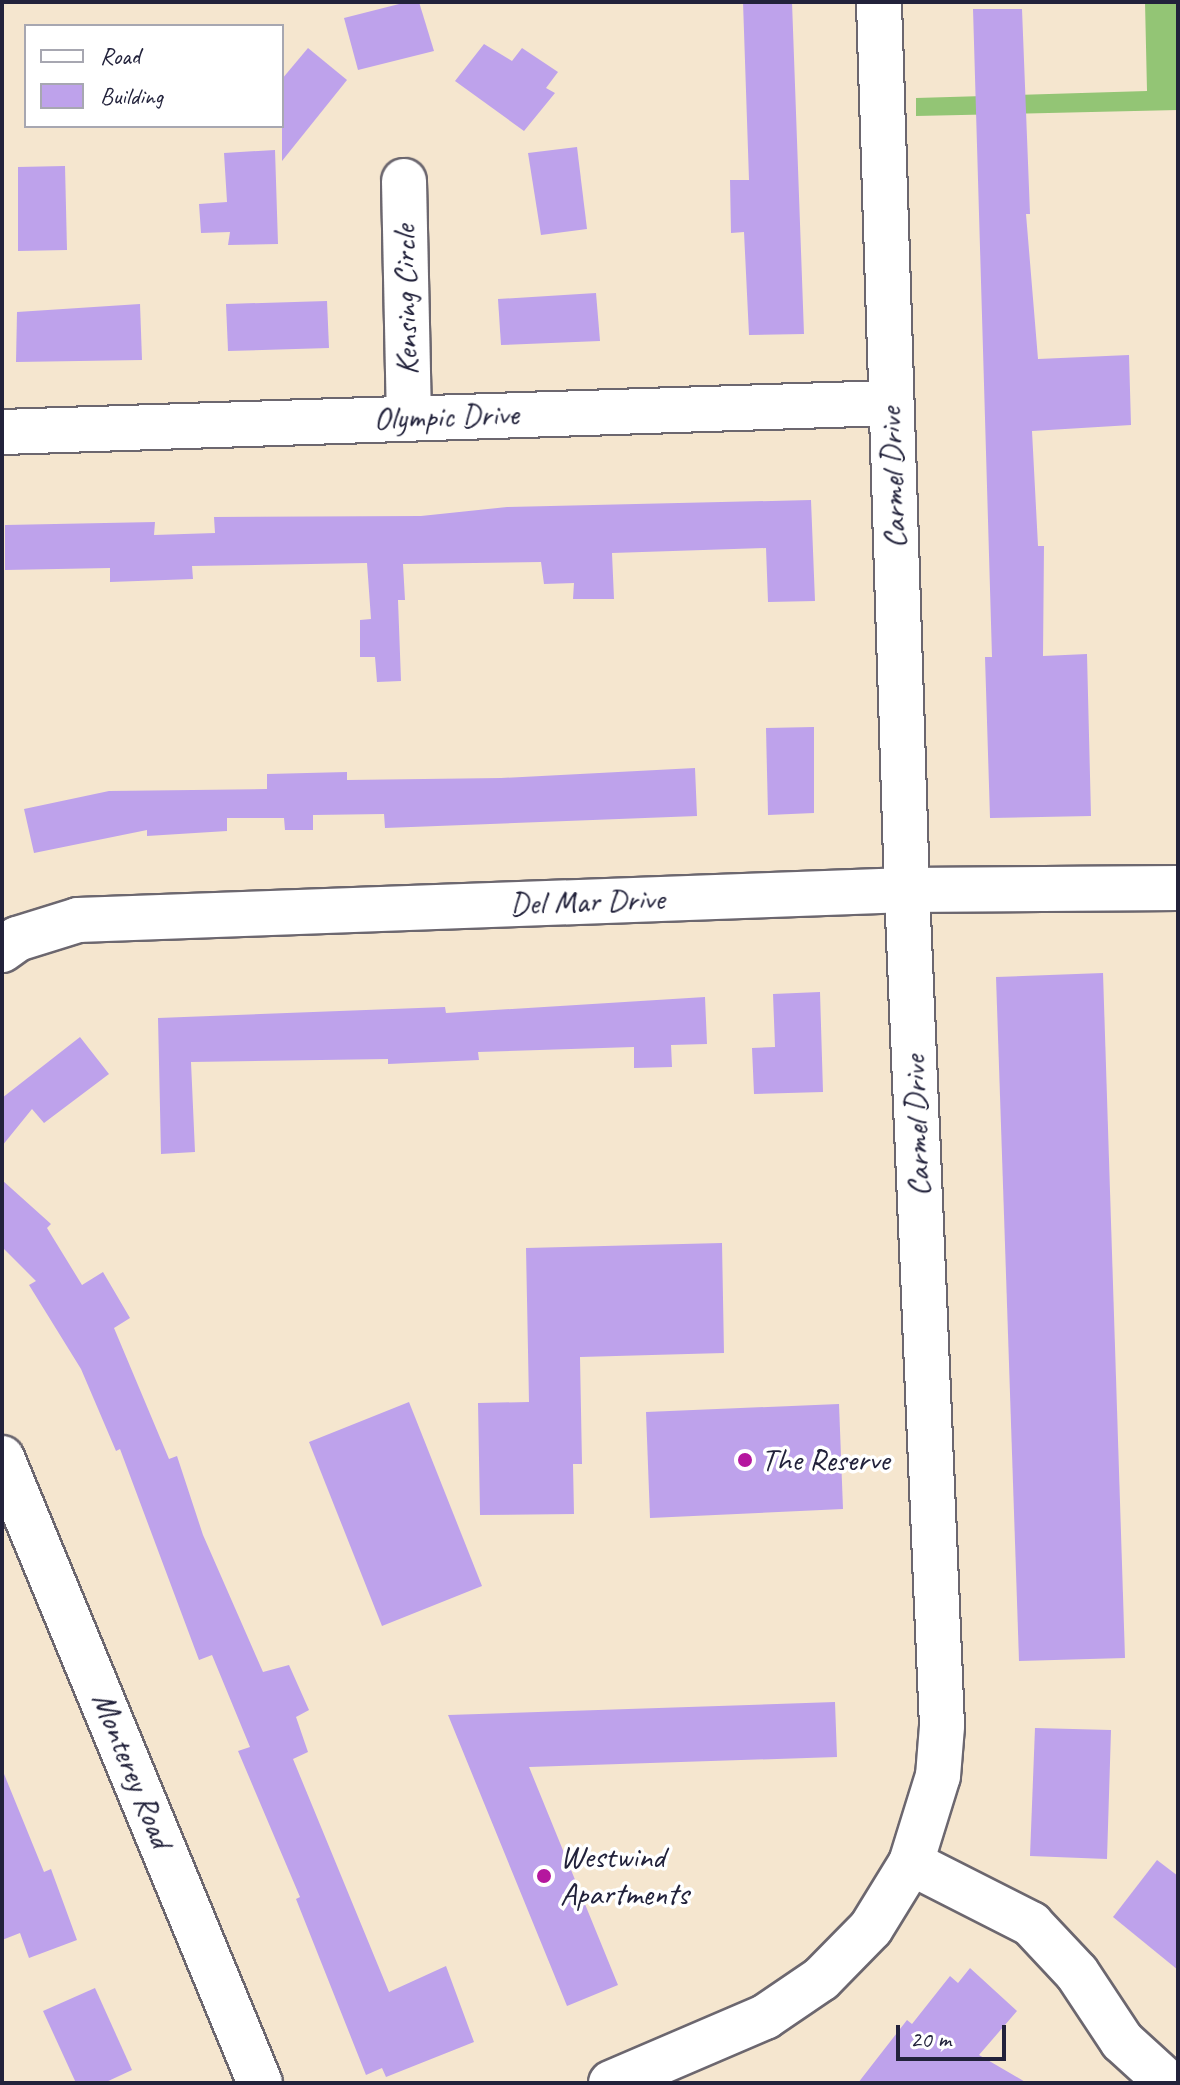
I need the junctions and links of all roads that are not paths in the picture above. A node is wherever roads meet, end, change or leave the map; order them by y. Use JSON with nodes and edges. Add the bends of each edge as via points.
{"nodes":[{"id":1,"x":879,"y":2,"type":"edge"},
{"id":2,"x":404,"y":181,"type":"dead end"},
{"id":3,"x":891,"y":403,"type":"junction"},
{"id":4,"x":409,"y":418,"type":"junction"},
{"id":5,"x":2,"y":432,"type":"edge"},
{"id":6,"x":1178,"y":888,"type":"edge"},
{"id":7,"x":907,"y":890,"type":"junction"},
{"id":8,"x":2,"y":950,"type":"edge"},
{"id":9,"x":2,"y":1458,"type":"edge"},
{"id":10,"x":911,"y":1863,"type":"junction"},
{"id":11,"x":677,"y":2071,"type":"edge"},
{"id":12,"x":260,"y":2083,"type":"edge"},
{"id":13,"x":611,"y":2083,"type":"edge"},
{"id":14,"x":1168,"y":2083,"type":"edge"}],
"edges":[{"from":1,"to":3,"type":"street","name":"Carmel Drive"},
{"from":2,"to":4,"type":"street","name":"Kensing Circle"},
{"from":3,"to":4,"type":"street","name":"Olympic Drive"},
{"from":3,"to":7,"type":"street","name":"Carmel Drive"},
{"from":4,"to":5,"type":"street","name":"Olympic Drive"},
{"from":6,"to":7,"type":"street","name":"Del Mar Drive"},
{"from":7,"to":8,"type":"street","name":"Del Mar Drive","via":[[78,920],[17,939]]},
{"from":7,"to":10,"type":"street","name":"Carmel Drive","via":[[942,1726],[938,1776]]},
{"from":9,"to":12,"type":"street","name":"Monterey Road"},
{"from":10,"to":11,"type":"street","name":"Carmel Drive","via":[[871,1928],[821,1979]]},
{"from":10,"to":14,"type":"street","via":[[1031,1924],[1077,1973],[1122,2041]]},
{"from":11,"to":13,"type":"street","name":"Carmel Drive"}]}
